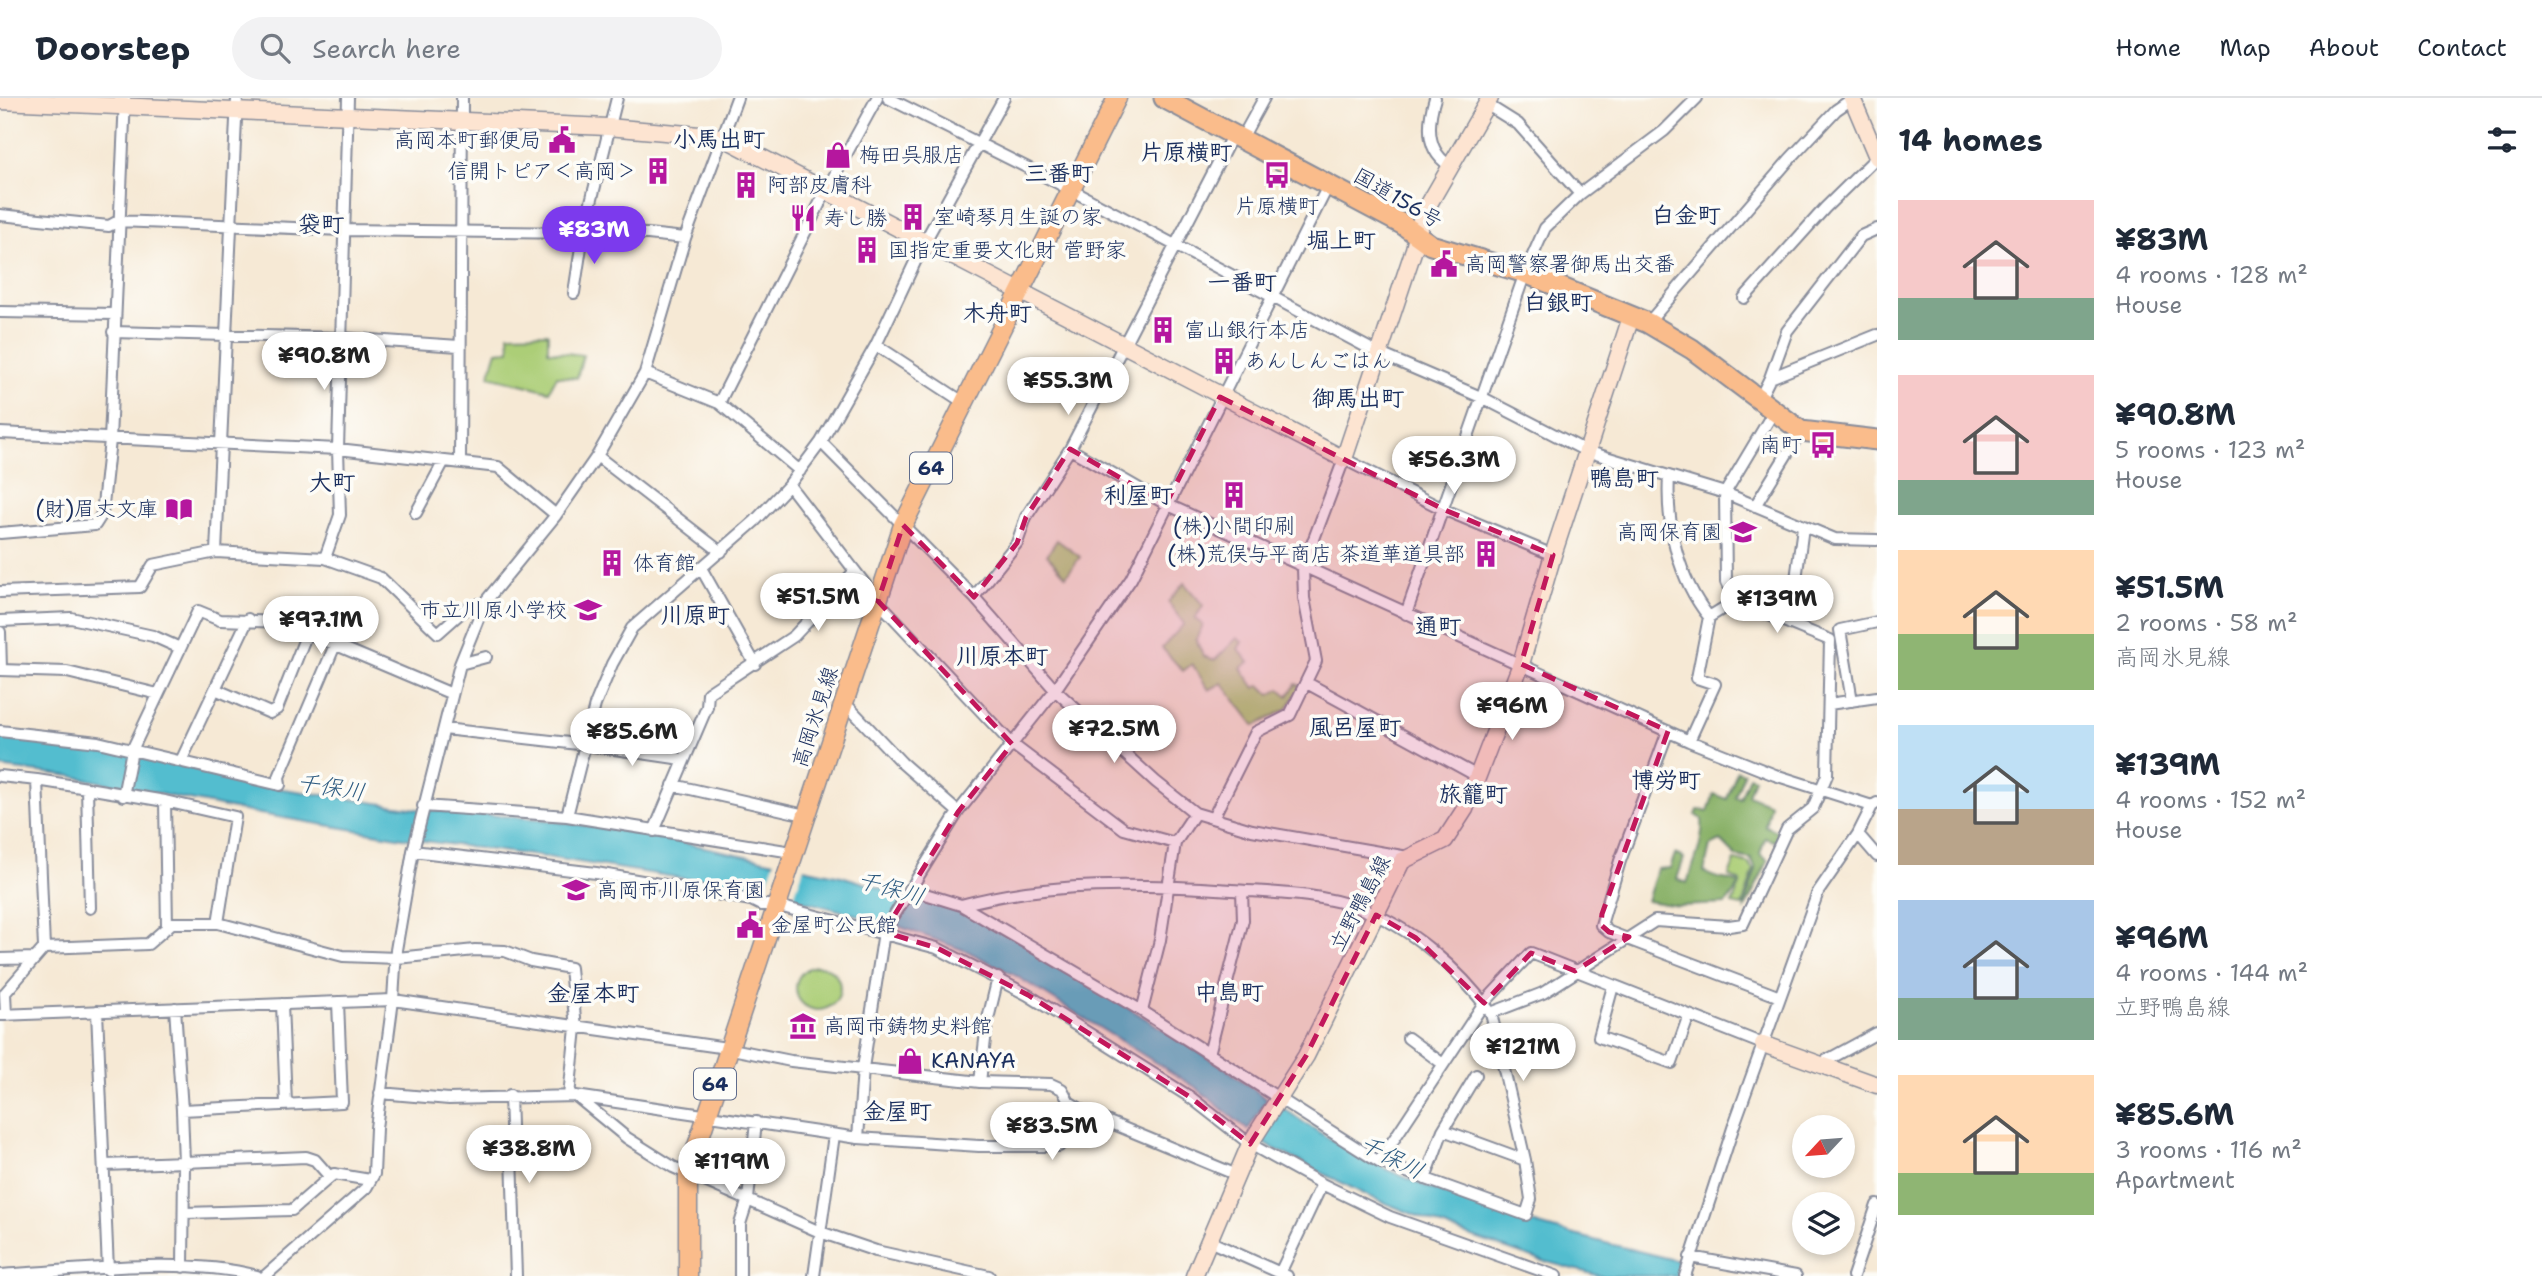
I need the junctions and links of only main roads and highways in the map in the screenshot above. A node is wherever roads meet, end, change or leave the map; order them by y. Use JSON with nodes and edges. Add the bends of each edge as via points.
{"nodes":[{"id":1,"x":1117,"y":98,"type":"edge"},
{"id":2,"x":1164,"y":98,"type":"edge"},
{"id":3,"x":1877,"y":440,"type":"edge"},
{"id":4,"x":688,"y":1276,"type":"edge"}],
"edges":[{"from":1,"to":4,"type":"main road","name":"高岡氷見線","number":"64","via":[[903,525],[688,1173]]},
{"from":2,"to":3,"type":"highway","name":"国道156号","via":[[1329,184],[1431,245],[1525,273],[1639,320],[1692,349],[1801,431]]}]}
